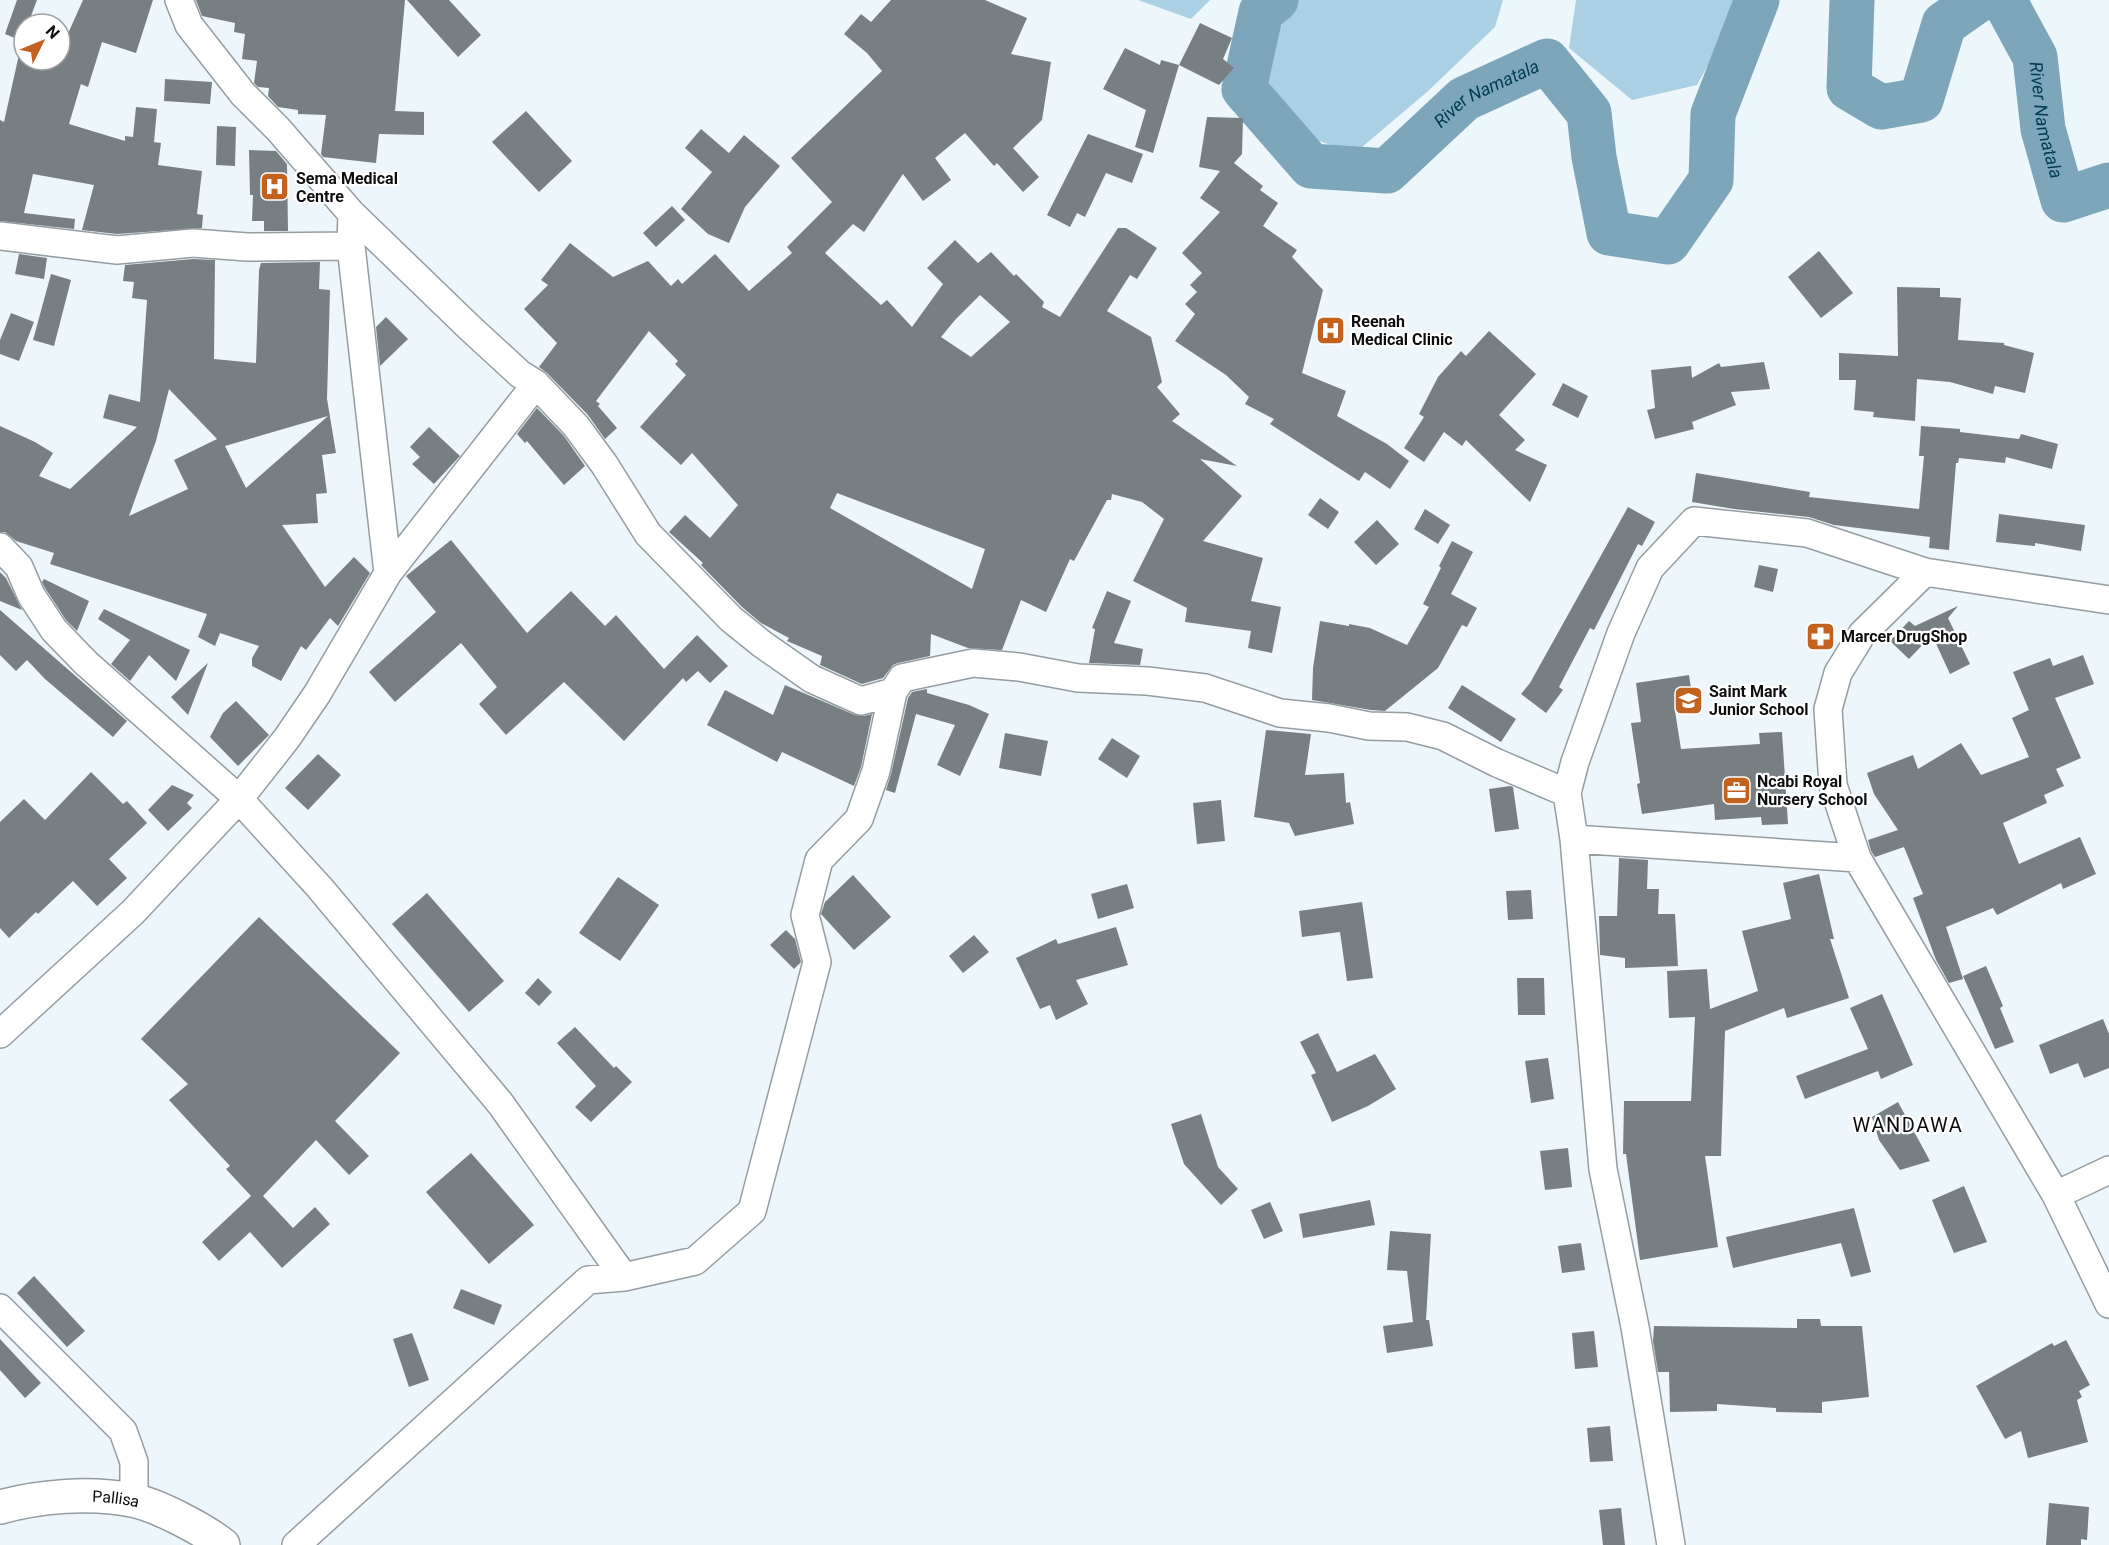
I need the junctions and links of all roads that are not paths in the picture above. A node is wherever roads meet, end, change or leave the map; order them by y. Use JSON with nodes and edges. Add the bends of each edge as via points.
{"nodes":[{"id":1,"x":179,"y":0,"type":"edge"},
{"id":2,"x":352,"y":214,"type":"junction"},
{"id":3,"x":0,"y":236,"type":"edge"},
{"id":4,"x":351,"y":246,"type":"junction"},
{"id":5,"x":536,"y":384,"type":"junction"},
{"id":6,"x":0,"y":547,"type":"edge"},
{"id":7,"x":1925,"y":572,"type":"junction"},
{"id":8,"x":388,"y":573,"type":"junction"},
{"id":9,"x":2109,"y":601,"type":"edge"},
{"id":10,"x":893,"y":692,"type":"junction"},
{"id":11,"x":1567,"y":793,"type":"junction"},
{"id":12,"x":239,"y":799,"type":"junction"},
{"id":13,"x":1574,"y":839,"type":"junction"},
{"id":14,"x":1857,"y":858,"type":"junction"},
{"id":15,"x":0,"y":1034,"type":"edge"},
{"id":16,"x":2109,"y":1170,"type":"edge"},
{"id":17,"x":2056,"y":1195,"type":"junction"},
{"id":18,"x":624,"y":1278,"type":"junction"},
{"id":19,"x":2109,"y":1304,"type":"edge"},
{"id":20,"x":0,"y":1308,"type":"edge"},
{"id":21,"x":134,"y":1500,"type":"junction"},
{"id":22,"x":0,"y":1507,"type":"edge"},
{"id":23,"x":223,"y":1545,"type":"edge"},
{"id":24,"x":296,"y":1545,"type":"edge"},
{"id":25,"x":1671,"y":1545,"type":"edge"}],
"edges":[{"from":1,"to":2,"type":"street","via":[[189,25],[243,94]]},
{"from":2,"to":4,"type":"street"},
{"from":2,"to":5,"type":"street","via":[[470,328]]},
{"from":3,"to":4,"type":"street","via":[[117,250],[193,243]]},
{"from":4,"to":8,"type":"street"},
{"from":5,"to":8,"type":"street"},
{"from":5,"to":10,"type":"street","via":[[576,426],[648,534],[731,619],[812,679],[861,701]]},
{"from":6,"to":12,"type":"street","via":[[19,567],[31,595],[54,630]]},
{"from":7,"to":9,"type":"street"},
{"from":7,"to":11,"type":"street","via":[[1807,533],[1694,521],[1650,568],[1621,633]]},
{"from":7,"to":14,"type":"street","via":[[1862,634],[1838,673],[1828,709],[1833,785]]},
{"from":8,"to":12,"type":"street","via":[[317,694]]},
{"from":10,"to":11,"type":"street","via":[[902,678],[973,663],[1078,678],[1205,688],[1280,713],[1369,726],[1407,727],[1443,736]]},
{"from":10,"to":18,"type":"street","via":[[876,771],[859,819],[819,860],[805,915],[817,962],[752,1211],[695,1261]]},
{"from":11,"to":13,"type":"street"},
{"from":12,"to":15,"type":"street","via":[[133,912]]},
{"from":12,"to":18,"type":"street","via":[[320,888],[500,1103]]},
{"from":13,"to":14,"type":"street"},
{"from":13,"to":25,"type":"street","via":[[1603,1169],[1635,1327]]},
{"from":14,"to":17,"type":"street"},
{"from":16,"to":17,"type":"street"},
{"from":17,"to":19,"type":"street"},
{"from":18,"to":24,"type":"street","via":[[588,1280]]},
{"from":20,"to":21,"type":"street","via":[[123,1431],[134,1461]]},
{"from":21,"to":22,"type":"main road","name":"Pallisa","via":[[96,1496]]},
{"from":21,"to":23,"type":"main road","name":"Pallisa","via":[[212,1536]]}]}
